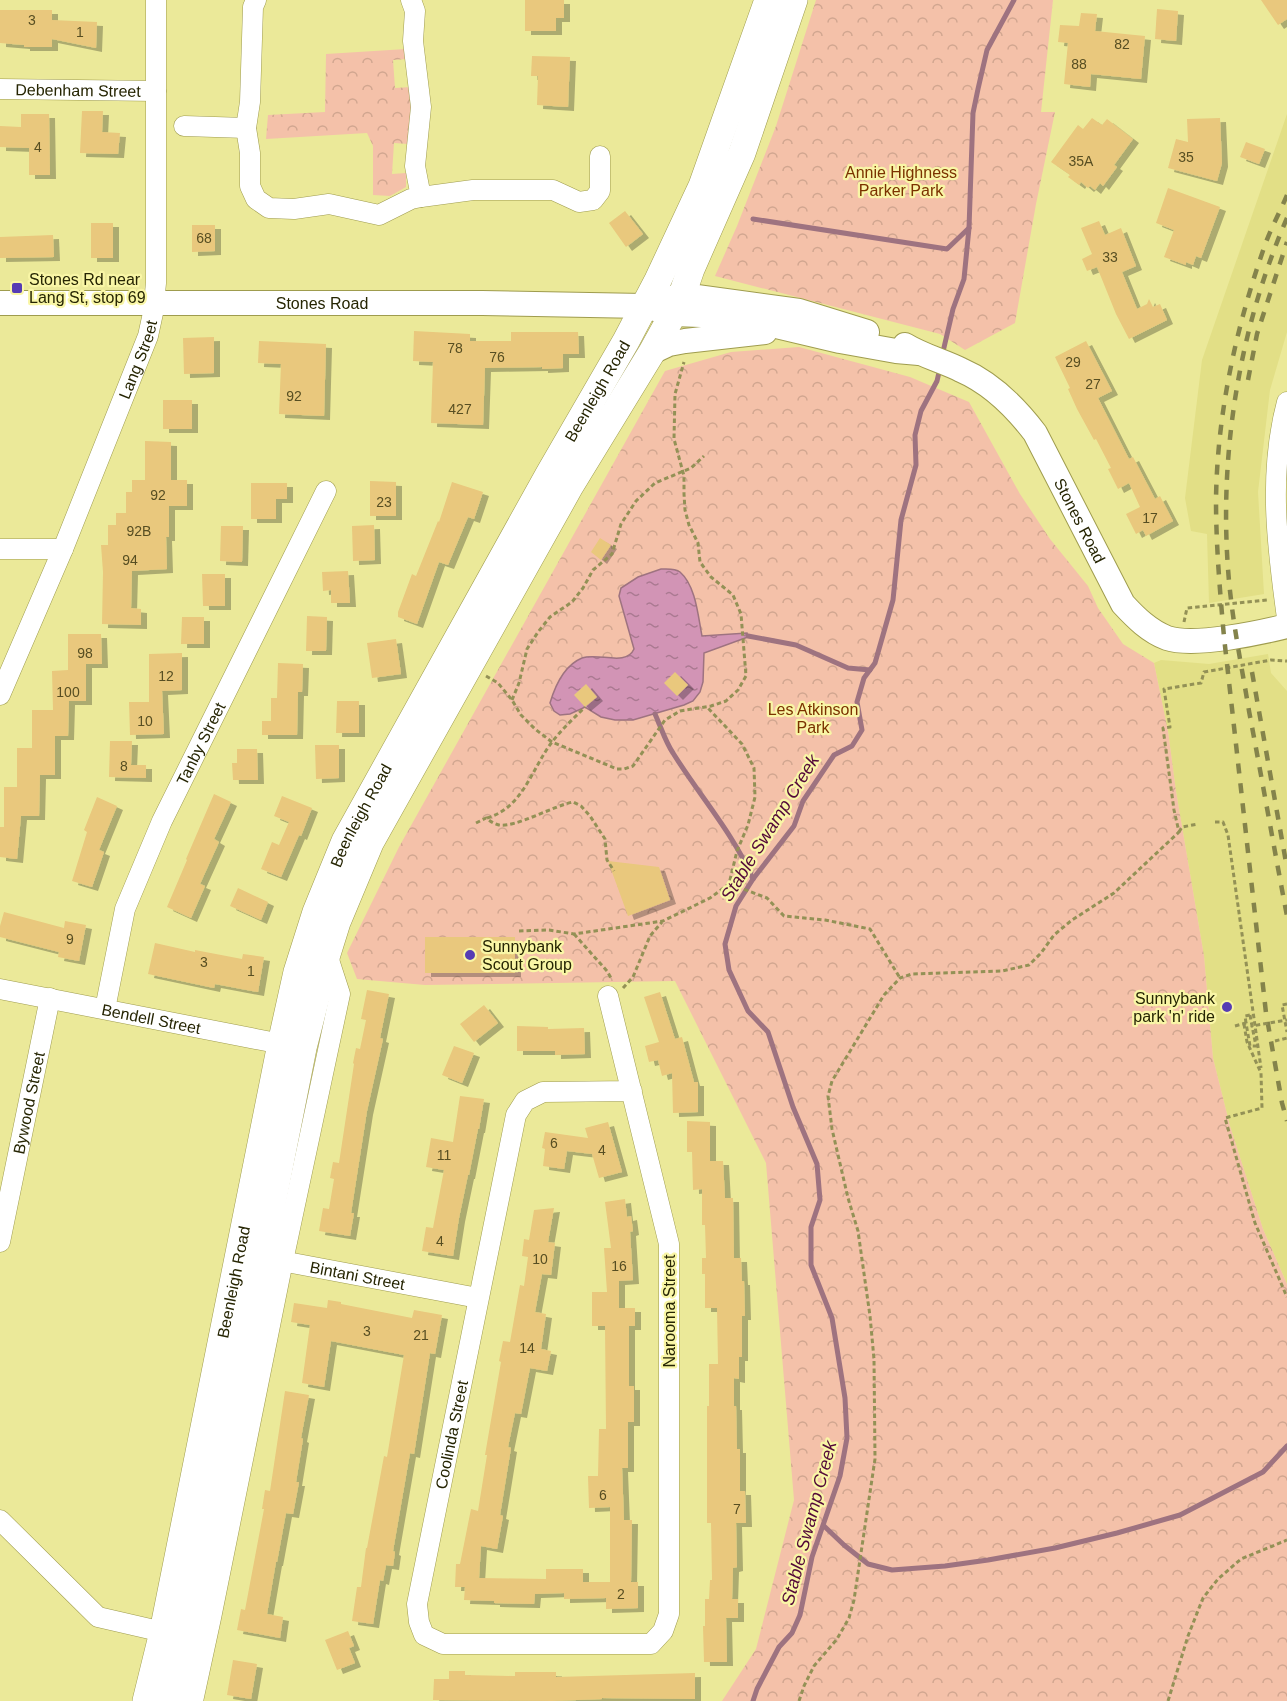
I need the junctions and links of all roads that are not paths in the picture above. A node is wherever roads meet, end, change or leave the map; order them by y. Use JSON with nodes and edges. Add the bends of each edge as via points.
{"nodes":[{"id":1,"x":156,"y":0,"type":"edge"},
{"id":2,"x":256,"y":0,"type":"edge"},
{"id":3,"x":411,"y":0,"type":"edge"},
{"id":4,"x":768,"y":0,"type":"edge"},
{"id":5,"x":795,"y":0,"type":"edge"},
{"id":6,"x":0,"y":88,"type":"edge"},
{"id":7,"x":156,"y":91,"type":"junction"},
{"id":8,"x":184,"y":126,"type":"dead end"},
{"id":9,"x":246,"y":128,"type":"junction"},
{"id":10,"x":600,"y":156,"type":"dead end"},
{"id":11,"x":421,"y":197,"type":"junction"},
{"id":12,"x":154,"y":302,"type":"junction"},
{"id":13,"x":0,"y":303,"type":"edge"},
{"id":14,"x":677,"y":305,"type":"junction"},
{"id":15,"x":644,"y":306,"type":"junction"},
{"id":16,"x":792,"y":330,"type":"junction"},
{"id":17,"x":652,"y":352,"type":"junction"},
{"id":18,"x":919,"y":353,"type":"junction"},
{"id":19,"x":1287,"y":402,"type":"edge"},
{"id":20,"x":326,"y":490,"type":"dead end"},
{"id":21,"x":0,"y":549,"type":"edge"},
{"id":22,"x":63,"y":549,"type":"junction"},
{"id":23,"x":1287,"y":618,"type":"edge"},
{"id":24,"x":1287,"y":626,"type":"edge"},
{"id":25,"x":1257,"y":633,"type":"junction"},
{"id":26,"x":1287,"y":643,"type":"edge"},
{"id":27,"x":0,"y":695,"type":"edge"},
{"id":28,"x":327,"y":954,"type":"junction"},
{"id":29,"x":0,"y":989,"type":"edge"},
{"id":30,"x":614,"y":994,"type":"road end"},
{"id":31,"x":50,"y":998,"type":"junction"},
{"id":32,"x":105,"y":1009,"type":"junction"},
{"id":33,"x":292,"y":1046,"type":"junction"},
{"id":34,"x":632,"y":1091,"type":"junction"},
{"id":35,"x":0,"y":1242,"type":"edge"},
{"id":36,"x":261,"y":1257,"type":"junction"},
{"id":37,"x":478,"y":1298,"type":"junction"},
{"id":38,"x":0,"y":1520,"type":"edge"},
{"id":39,"x":663,"y":1631,"type":"joint"},
{"id":40,"x":163,"y":1632,"type":"junction"},
{"id":41,"x":146,"y":1701,"type":"edge"},
{"id":42,"x":171,"y":1701,"type":"edge"},
{"id":43,"x":193,"y":1701,"type":"edge"}],
"edges":[{"from":1,"to":7,"type":"street","name":"Lang Street"},
{"from":2,"to":9,"type":"street"},
{"from":3,"to":11,"type":"street","via":[[421,108],[415,165]]},
{"from":4,"to":15,"type":"main road","name":"Beenleigh Road","via":[[702,186]]},
{"from":5,"to":14,"type":"main road","name":"Beenleigh Road","via":[[742,153]]},
{"from":6,"to":7,"type":"street","name":"Debenham Street"},
{"from":7,"to":12,"type":"street","name":"Lang Street"},
{"from":8,"to":9,"type":"street"},
{"from":9,"to":11,"type":"street","via":[[250,186],[256,199],[269,208],[329,204],[379,215]]},
{"from":10,"to":11,"type":"street","via":[[600,191],[593,200],[579,202],[553,190],[473,190]]},
{"from":12,"to":13,"type":"street","name":"Stones Road"},
{"from":12,"to":15,"type":"street","name":"Stones Road"},
{"from":12,"to":22,"type":"street","name":"Lang Street","via":[[148,336]]},
{"from":14,"to":15,"type":"street","name":"Stones Road"},
{"from":14,"to":16,"type":"street","name":"Stones Road","via":[[701,315]]},
{"from":14,"to":17,"type":"main road","name":"Beenleigh Road"},
{"from":14,"to":18,"type":"street","name":"Stones Road","via":[[800,312],[901,343]]},
{"from":15,"to":33,"type":"main road","name":"Beenleigh Road","via":[[345,841],[297,972]]},
{"from":16,"to":17,"type":"street","name":"Stones Road","via":[[685,341]]},
{"from":16,"to":18,"type":"street","name":"Stones Road"},
{"from":17,"to":28,"type":"main road","name":"Beenleigh Road","via":[[570,486],[370,843]]},
{"from":18,"to":25,"type":"street","name":"Stones Road","via":[[963,370],[1021,414],[1035,433],[1123,604],[1139,621],[1168,638],[1181,640]]},
{"from":19,"to":23,"type":"street","via":[[1274,494]]},
{"from":20,"to":32,"type":"street","name":"Tanby Street","via":[[162,821],[125,909]]},
{"from":21,"to":22,"type":"street"},
{"from":22,"to":27,"type":"street","name":"Lang Street"},
{"from":24,"to":25,"type":"street","name":"Stones Road"},
{"from":25,"to":26,"type":"street","name":"Stones Road"},
{"from":28,"to":33,"type":"main road","name":"Beenleigh Road"},
{"from":28,"to":36,"type":"street","name":"Beenleigh Road","via":[[340,994]]},
{"from":29,"to":31,"type":"street","name":"Bendell Street"},
{"from":30,"to":34,"type":"street","name":"Narooma Street"},
{"from":31,"to":32,"type":"street","name":"Bendell Street"},
{"from":31,"to":35,"type":"street","name":"Bywood Street"},
{"from":32,"to":33,"type":"street","name":"Bendell Street"},
{"from":33,"to":36,"type":"main road","name":"Beenleigh Road"},
{"from":34,"to":37,"type":"street","name":"Coolinda Street","via":[[543,1092],[525,1101],[516,1115]]},
{"from":34,"to":39,"type":"street","name":"Narooma Street","via":[[669,1244],[669,1614]]},
{"from":36,"to":37,"type":"street","name":"Bintani Street"},
{"from":36,"to":40,"type":"main road","name":"Beenleigh Road"},
{"from":36,"to":42,"type":"main road","name":"Beenleigh Road"},
{"from":36,"to":43,"type":"street","name":"Beenleigh Road","via":[[214,1606]]},
{"from":37,"to":39,"type":"street","name":"Coolinda Street","via":[[417,1604],[424,1635],[443,1644],[651,1644]]},
{"from":38,"to":40,"type":"street","via":[[98,1617]]},
{"from":40,"to":41,"type":"main road","name":"Beenleigh Road"}]}
